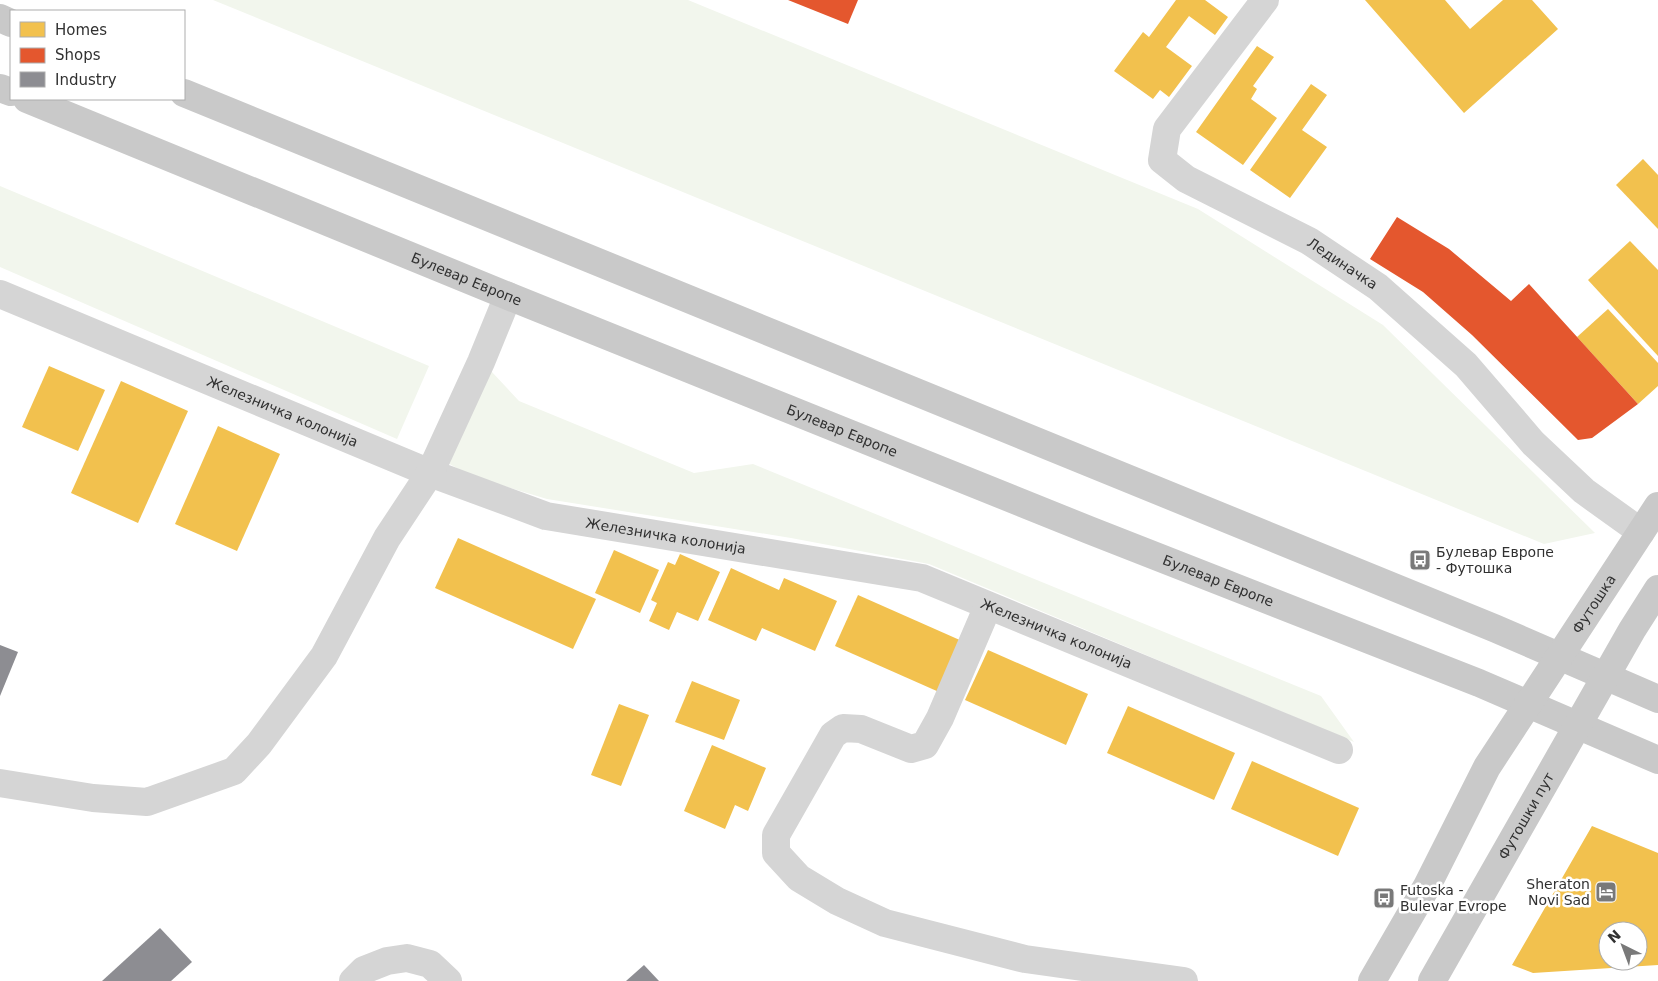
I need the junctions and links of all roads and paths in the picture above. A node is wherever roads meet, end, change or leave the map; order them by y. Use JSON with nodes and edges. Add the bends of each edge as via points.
{"nodes":[{"id":1,"x":1265,"y":0,"type":"edge"},
{"id":2,"x":185,"y":93,"type":"edge"},
{"id":3,"x":29,"y":100,"type":"edge"},
{"id":4,"x":0,"y":294,"type":"edge"},
{"id":5,"x":508,"y":296,"type":"junction"},
{"id":6,"x":430,"y":473,"type":"junction"},
{"id":7,"x":1658,"y":506,"type":"edge"},
{"id":8,"x":1641,"y":532,"type":"junction"},
{"id":9,"x":1658,"y":589,"type":"edge"},
{"id":10,"x":988,"y":606,"type":"junction"},
{"id":11,"x":1560,"y":656,"type":"junction"},
{"id":12,"x":1606,"y":677,"type":"junction"},
{"id":13,"x":1658,"y":699,"type":"edge"},
{"id":14,"x":1528,"y":704,"type":"junction"},
{"id":15,"x":1579,"y":725,"type":"junction"},
{"id":16,"x":1339,"y":750,"type":"dead end"},
{"id":17,"x":1658,"y":760,"type":"edge"},
{"id":18,"x":0,"y":783,"type":"edge"},
{"id":19,"x":1450,"y":949,"type":"junction"},
{"id":20,"x":353,"y":981,"type":"edge"},
{"id":21,"x":448,"y":981,"type":"edge"},
{"id":22,"x":1184,"y":981,"type":"edge"},
{"id":23,"x":1372,"y":981,"type":"edge"},
{"id":24,"x":1432,"y":981,"type":"edge"},
{"id":25,"x":1447,"y":981,"type":"edge"}],
"edges":[{"from":1,"to":8,"type":"street","name":"Лединачка","via":[[1167,129],[1162,160],[1186,179],[1309,241],[1378,287],[1466,365],[1533,443],[1584,491]]},
{"from":2,"to":11,"type":"main road"},
{"from":3,"to":5,"type":"main road","name":"Булевар Европе"},
{"from":4,"to":6,"type":"street","name":"Железничка колонија"},
{"from":5,"to":6,"type":"street"},
{"from":5,"to":14,"type":"main road","name":"Булевар Европе"},
{"from":6,"to":10,"type":"street","name":"Железничка колонија","via":[[546,516],[922,578]]},
{"from":6,"to":18,"type":"street","via":[[386,538],[324,656],[259,744],[234,771],[147,802],[94,798]]},
{"from":7,"to":8,"type":"main road","name":"Футошка"},
{"from":8,"to":11,"type":"main road","name":"Футошка"},
{"from":9,"to":12,"type":"main road"},
{"from":10,"to":16,"type":"street","name":"Железничка колонија"},
{"from":10,"to":22,"type":"street","via":[[940,718],[925,744],[911,749],[861,729],[843,728],[833,735],[776,836],[776,853],[799,878],[837,901],[886,923],[1025,959]]},
{"from":11,"to":12,"type":"main road"},
{"from":11,"to":14,"type":"main road","name":"Футошка"},
{"from":12,"to":13,"type":"main road"},
{"from":12,"to":15,"type":"main road","name":"Футошки пут"},
{"from":14,"to":15,"type":"main road","name":"Булевар Европе"},
{"from":14,"to":23,"type":"main road","via":[[1487,768],[1427,886]]},
{"from":15,"to":17,"type":"main road","name":"Булевар Европе"},
{"from":15,"to":19,"type":"main road","name":"Футошки пут"},
{"from":19,"to":24,"type":"main road","name":"Футошки пут"},
{"from":19,"to":25,"type":"street","via":[[1445,970]]},
{"from":20,"to":21,"type":"street","via":[[364,970],[407,958],[430,964]]}]}
